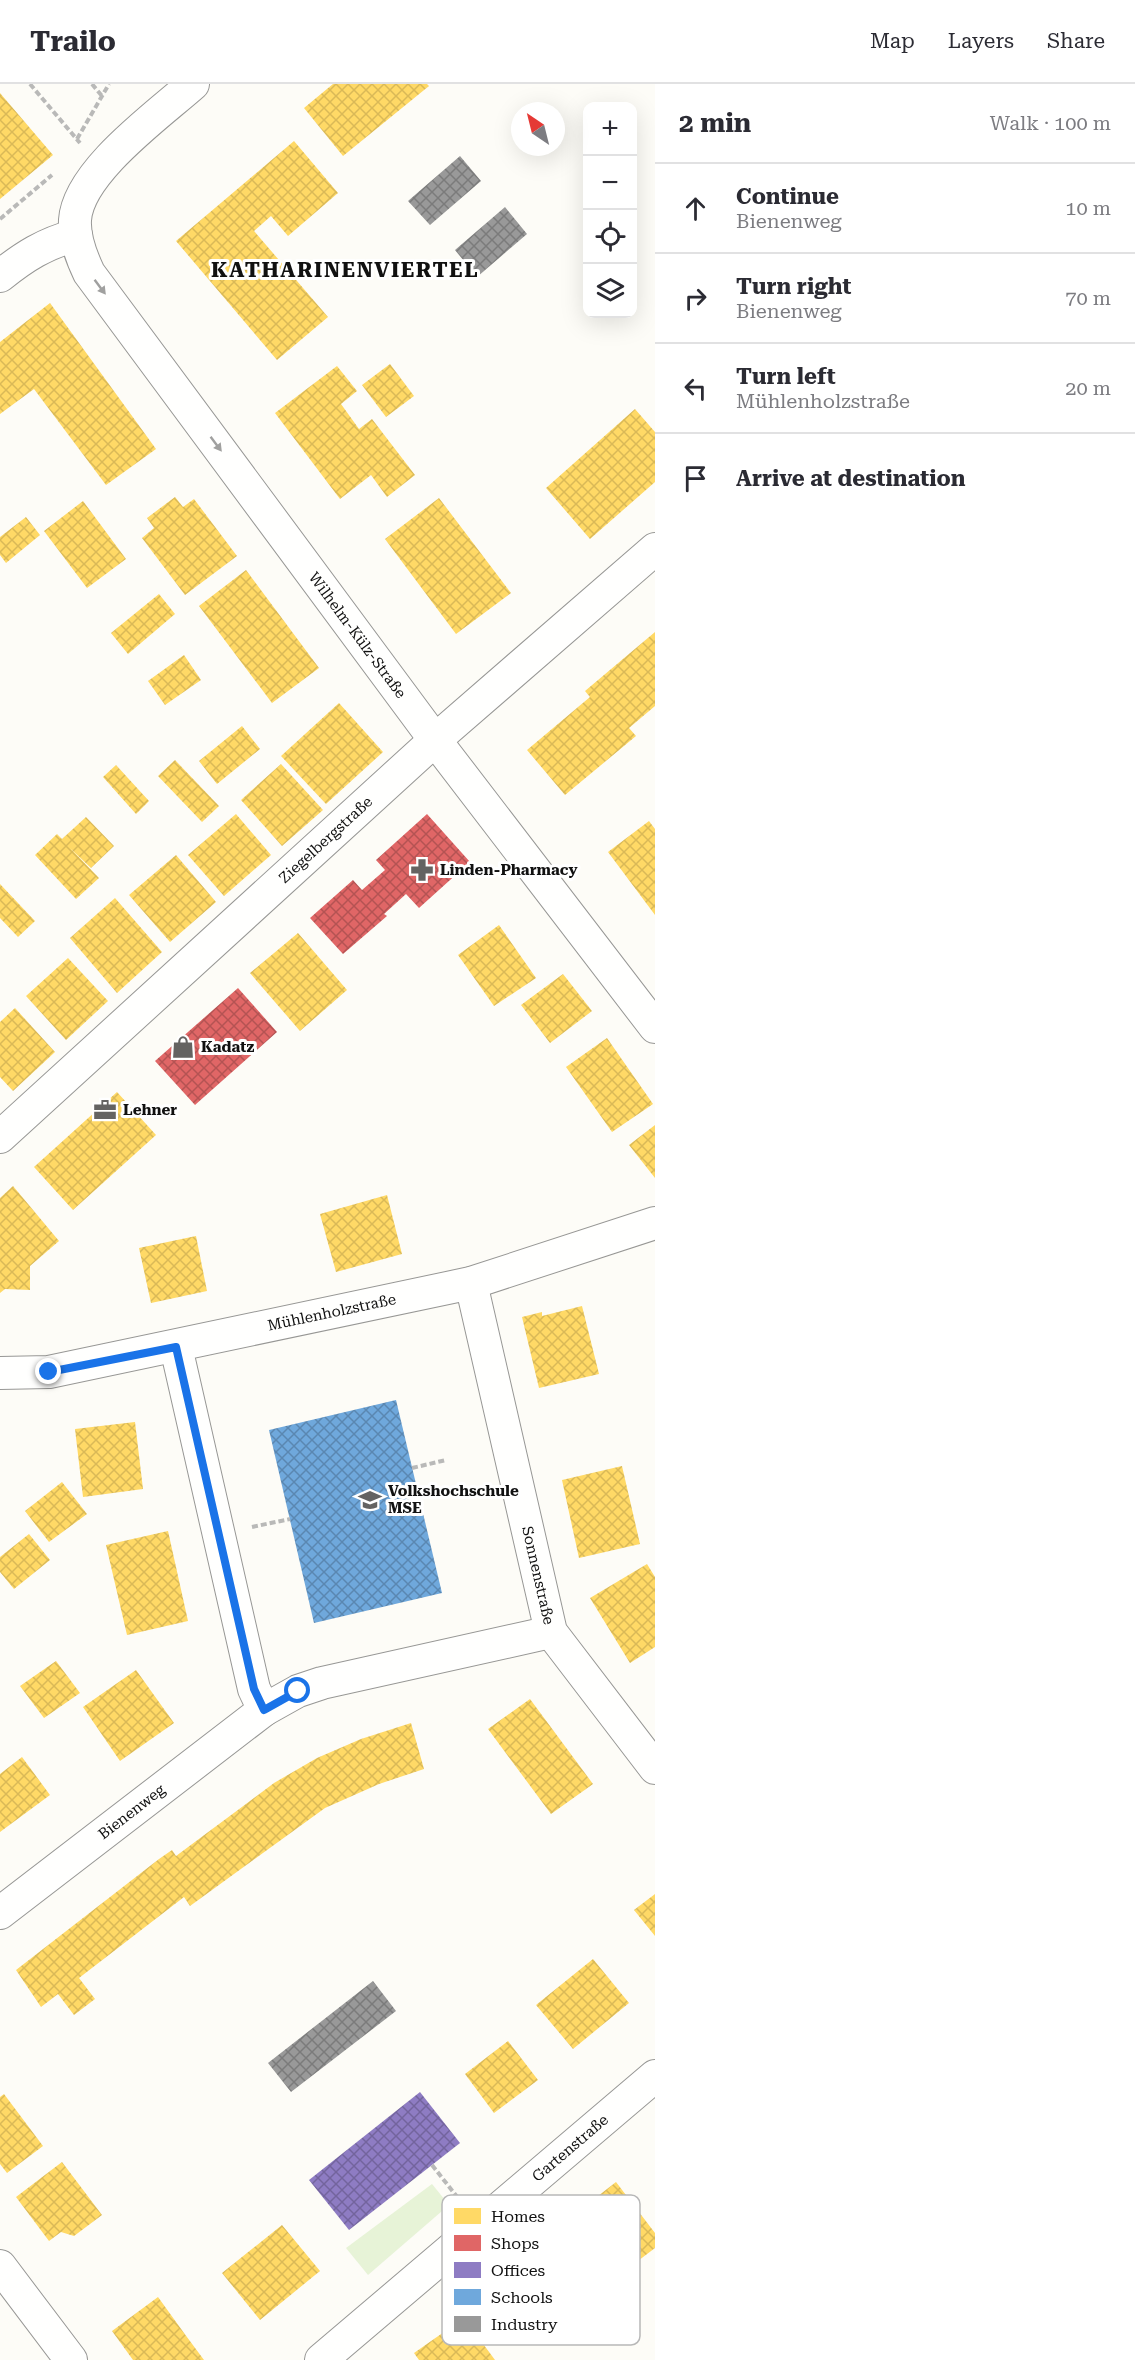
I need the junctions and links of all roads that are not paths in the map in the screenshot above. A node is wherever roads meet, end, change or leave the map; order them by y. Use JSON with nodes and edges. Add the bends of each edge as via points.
{"nodes":[{"id":1,"x":182,"y":88,"type":"edge"},
{"id":2,"x":76,"y":235,"type":"junction"},
{"id":3,"x":0,"y":276,"type":"edge"},
{"id":4,"x":655,"y":549,"type":"edge"},
{"id":5,"x":435,"y":740,"type":"junction"},
{"id":6,"x":655,"y":1027,"type":"edge"},
{"id":7,"x":0,"y":1137,"type":"edge"},
{"id":8,"x":655,"y":1223,"type":"edge"},
{"id":9,"x":471,"y":1283,"type":"junction"},
{"id":10,"x":176,"y":1347,"type":"junction"},
{"id":11,"x":0,"y":1373,"type":"edge"},
{"id":12,"x":551,"y":1632,"type":"junction"},
{"id":13,"x":264,"y":1710,"type":"junction"},
{"id":14,"x":655,"y":1768,"type":"edge"},
{"id":15,"x":0,"y":1913,"type":"edge"},
{"id":16,"x":655,"y":2076,"type":"edge"},
{"id":17,"x":515,"y":2195,"type":"edge"},
{"id":18,"x":442,"y":2257,"type":"edge"},
{"id":19,"x":0,"y":2266,"type":"edge"},
{"id":20,"x":71,"y":2360,"type":"edge"},
{"id":21,"x":321,"y":2360,"type":"edge"}],
"edges":[{"from":1,"to":2,"type":"street","via":[[88,183],[75,219]]},
{"from":2,"to":3,"type":"street","via":[[27,254]]},
{"from":2,"to":5,"type":"street","name":"Wilhelm-Külz-Straße","one_way":true,"via":[[89,273]]},
{"from":4,"to":5,"type":"street","name":"Ziegelbergstraße"},
{"from":5,"to":6,"type":"street","name":"Wilhelm-Külz-Straße"},
{"from":5,"to":7,"type":"street","name":"Ziegelbergstraße"},
{"from":8,"to":9,"type":"street","name":"Mühlenholzstraße"},
{"from":9,"to":10,"type":"street","name":"Mühlenholzstraße"},
{"from":9,"to":12,"type":"street","name":"Sonnenstraße"},
{"from":10,"to":11,"type":"street","name":"Mühlenholzstraße","via":[[49,1372]]},
{"from":10,"to":13,"type":"street","via":[[254,1689]]},
{"from":12,"to":13,"type":"street","name":"Bienenweg","via":[[322,1683]]},
{"from":12,"to":14,"type":"street","name":"Sonnenstraße"},
{"from":13,"to":15,"type":"street","name":"Bienenweg"},
{"from":16,"to":17,"type":"street","name":"Gartenstraße"},
{"from":18,"to":21,"type":"street","name":"Gartenstraße"},
{"from":19,"to":20,"type":"street"}]}
